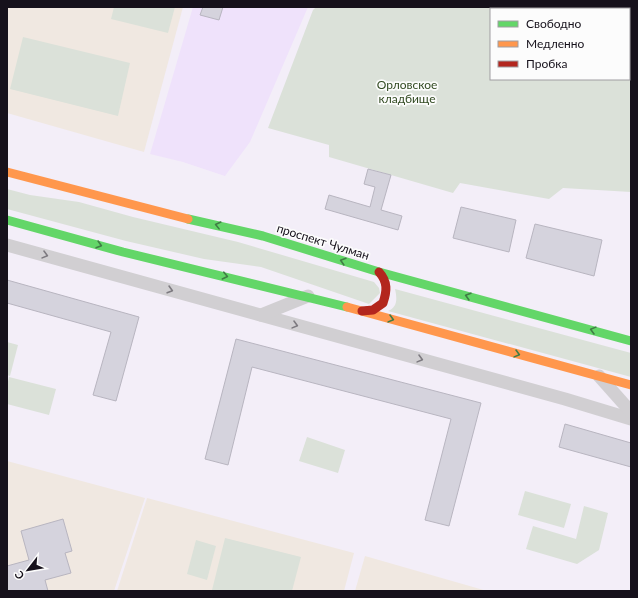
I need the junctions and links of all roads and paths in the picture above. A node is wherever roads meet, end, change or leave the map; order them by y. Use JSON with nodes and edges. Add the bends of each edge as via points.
{"nodes":[{"id":1,"x":7,"y":172,"type":"edge"},
{"id":2,"x":7,"y":220,"type":"edge"},
{"id":3,"x":7,"y":245,"type":"edge"},
{"id":4,"x":379,"y":272,"type":"junction"},
{"id":5,"x":308,"y":296,"type":"junction"},
{"id":6,"x":362,"y":311,"type":"junction"},
{"id":7,"x":261,"y":315,"type":"junction"},
{"id":8,"x":631,"y":341,"type":"edge"},
{"id":9,"x":599,"y":376,"type":"junction"},
{"id":10,"x":631,"y":385,"type":"edge"},
{"id":11,"x":631,"y":412,"type":"edge"},
{"id":12,"x":631,"y":419,"type":"edge"}],
"edges":[{"from":4,"to":1,"type":"main road","name":"проспект Чулман","one_way":true,"via":[[263,236]]},
{"from":2,"to":5,"type":"main road","one_way":true,"via":[[123,252]]},
{"from":3,"to":7,"type":"street","one_way":true},
{"from":4,"to":6,"type":"main road","via":[[387,284],[382,303],[373,310]]},
{"from":8,"to":4,"type":"main road","name":"проспект Чулман","one_way":true},
{"from":5,"to":6,"type":"main road"},
{"from":5,"to":7,"type":"street"},
{"from":6,"to":9,"type":"main road","one_way":true},
{"from":7,"to":12,"type":"street","one_way":true},
{"from":9,"to":10,"type":"main road"},
{"from":9,"to":11,"type":"street"}]}
